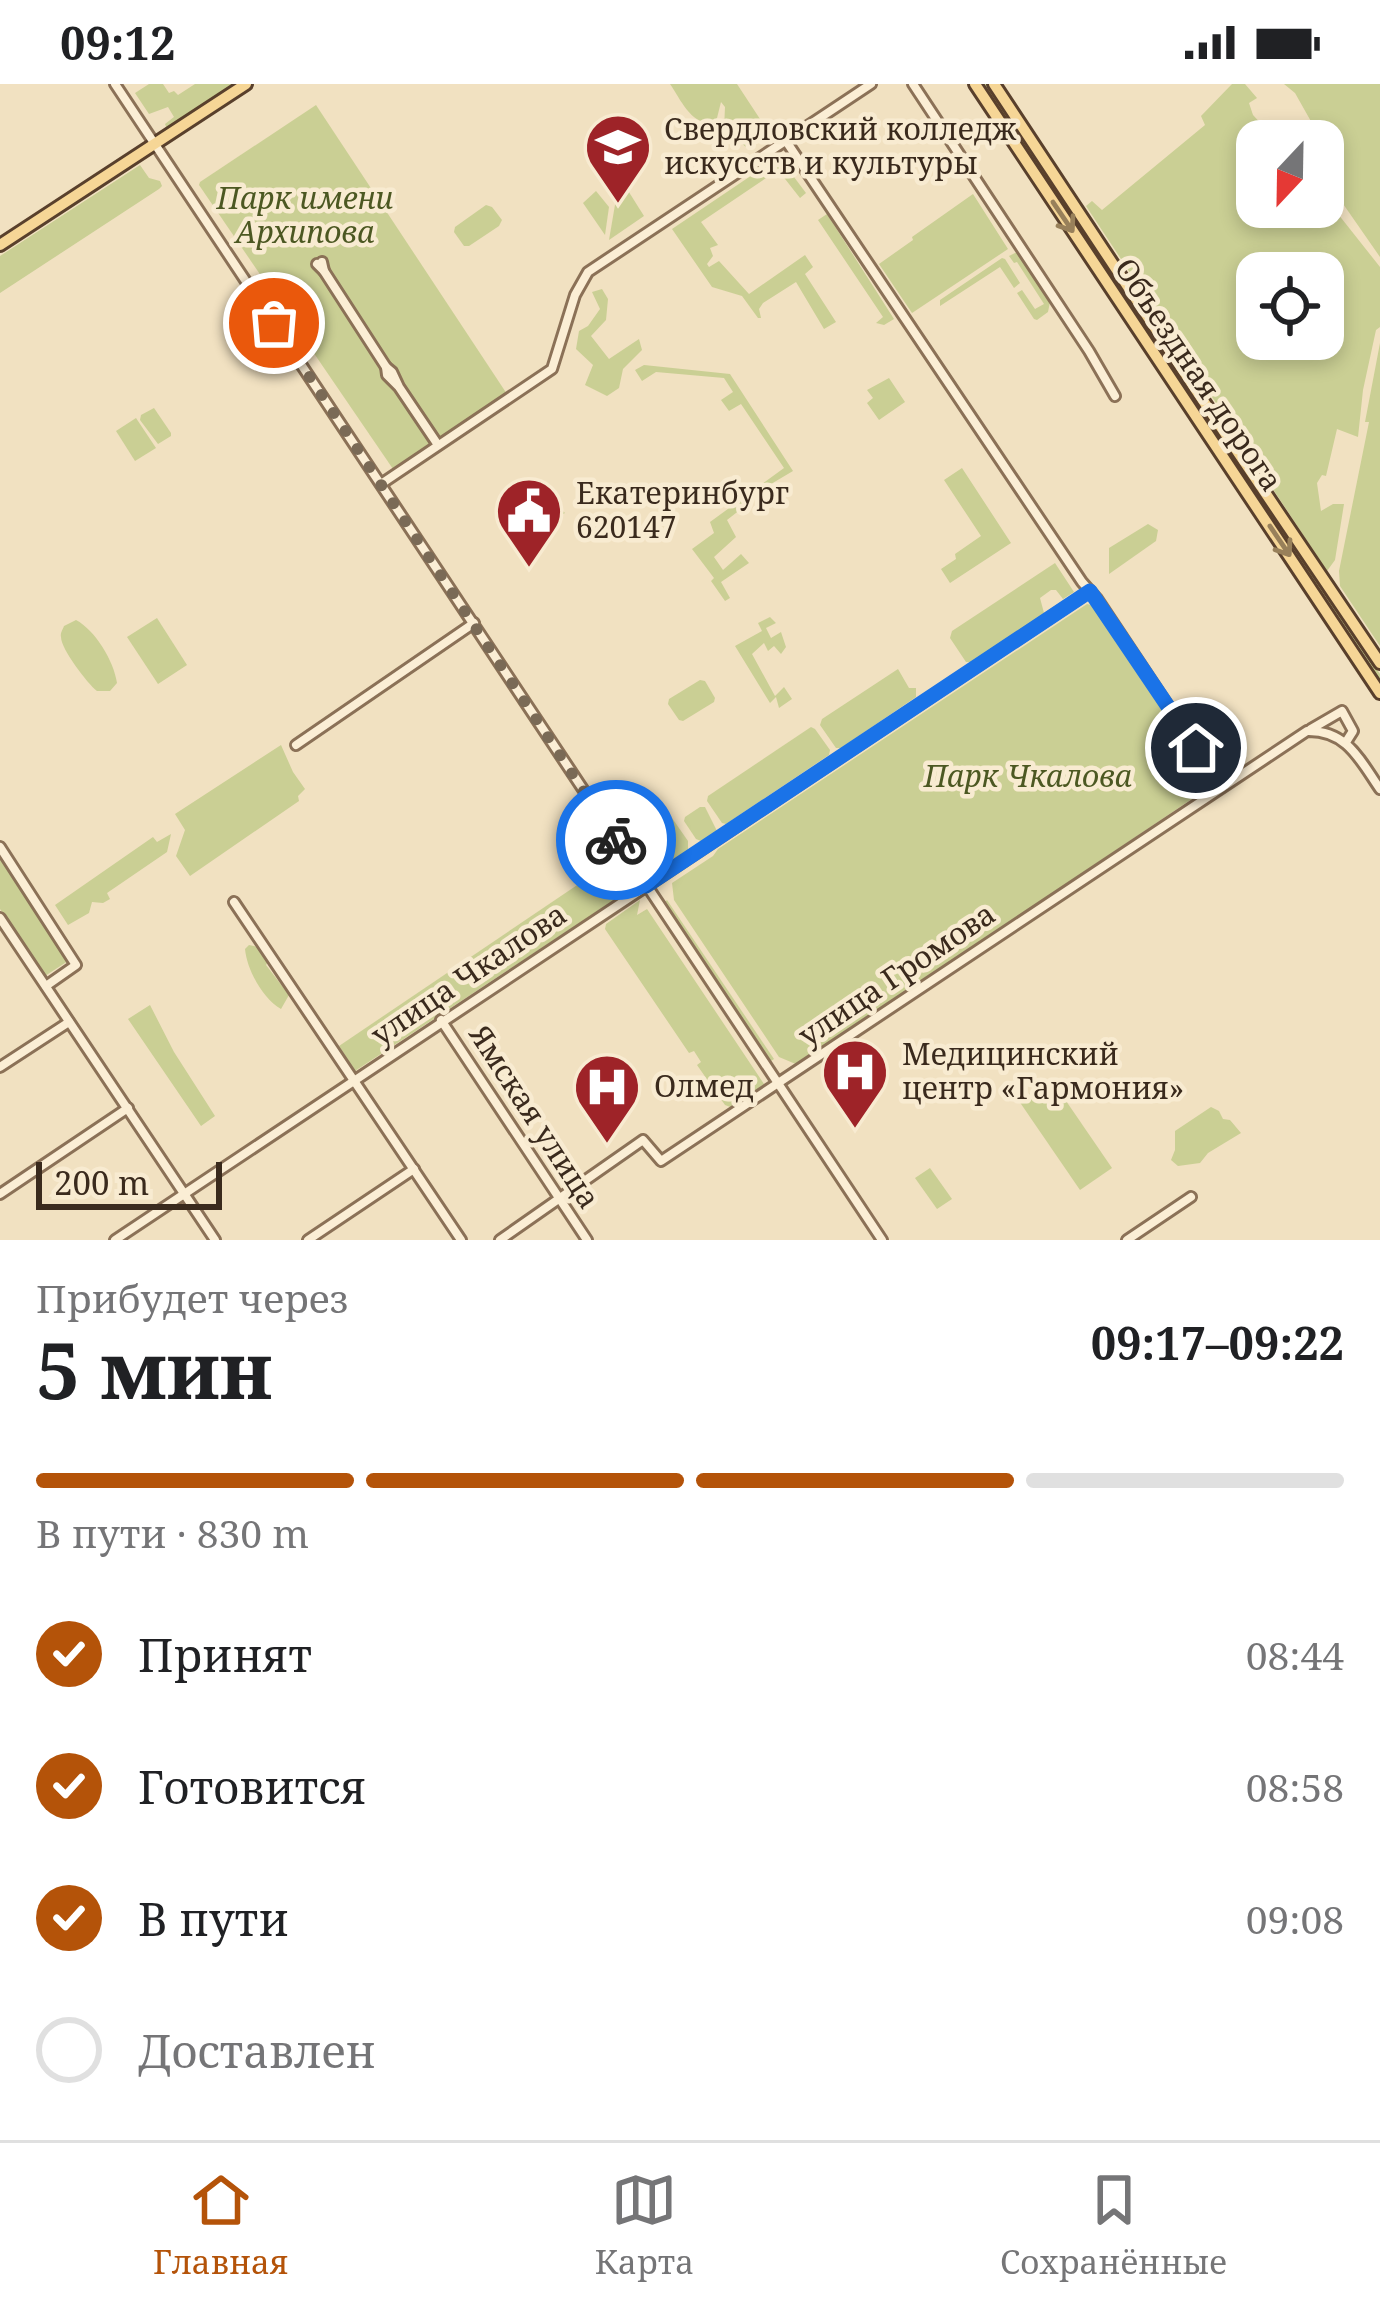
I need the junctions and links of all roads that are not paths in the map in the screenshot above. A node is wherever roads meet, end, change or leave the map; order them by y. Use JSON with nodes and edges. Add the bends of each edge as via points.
{"nodes":[{"id":1,"x":115,"y":84,"type":"edge"},
{"id":2,"x":246,"y":84,"type":"edge"},
{"id":3,"x":871,"y":84,"type":"edge"},
{"id":4,"x":913,"y":84,"type":"edge"},
{"id":5,"x":975,"y":84,"type":"edge"},
{"id":6,"x":994,"y":84,"type":"edge"},
{"id":7,"x":786,"y":140,"type":"junction"},
{"id":8,"x":155,"y":144,"type":"junction"},
{"id":9,"x":0,"y":245,"type":"edge"},
{"id":10,"x":321,"y":266,"type":"dead end"},
{"id":11,"x":1114,"y":396,"type":"dead end"},
{"id":12,"x":439,"y":445,"type":"junction"},
{"id":13,"x":380,"y":484,"type":"junction"},
{"id":14,"x":1090,"y":591,"type":"junction"},
{"id":15,"x":474,"y":623,"type":"junction"},
{"id":16,"x":1380,"y":663,"type":"edge"},
{"id":17,"x":1380,"y":693,"type":"edge"},
{"id":18,"x":1307,"y":731,"type":"junction"},
{"id":19,"x":1346,"y":742,"type":"junction"},
{"id":20,"x":296,"y":745,"type":"dead end"},
{"id":21,"x":1222,"y":787,"type":"junction"},
{"id":22,"x":1380,"y":789,"type":"edge"},
{"id":23,"x":0,"y":847,"type":"edge"},
{"id":24,"x":646,"y":886,"type":"junction"},
{"id":25,"x":234,"y":902,"type":"dead end"},
{"id":26,"x":0,"y":918,"type":"edge"},
{"id":27,"x":46,"y":986,"type":"junction"},
{"id":28,"x":441,"y":1021,"type":"junction"},
{"id":29,"x":69,"y":1022,"type":"junction"},
{"id":30,"x":0,"y":1067,"type":"edge"},
{"id":31,"x":354,"y":1082,"type":"junction"},
{"id":32,"x":779,"y":1084,"type":"junction"},
{"id":33,"x":129,"y":1108,"type":"junction"},
{"id":34,"x":414,"y":1169,"type":"junction"},
{"id":35,"x":184,"y":1193,"type":"junction"},
{"id":36,"x":0,"y":1194,"type":"edge"},
{"id":37,"x":1191,"y":1197,"type":"dead end"},
{"id":38,"x":560,"y":1199,"type":"junction"},
{"id":39,"x":115,"y":1240,"type":"edge"},
{"id":40,"x":215,"y":1240,"type":"edge"},
{"id":41,"x":308,"y":1240,"type":"edge"},
{"id":42,"x":461,"y":1240,"type":"edge"},
{"id":43,"x":500,"y":1240,"type":"edge"},
{"id":44,"x":586,"y":1240,"type":"edge"},
{"id":45,"x":883,"y":1240,"type":"edge"},
{"id":46,"x":1127,"y":1240,"type":"edge"}],
"edges":[{"from":1,"to":8,"type":"street"},
{"from":2,"to":8,"type":"main road"},
{"from":3,"to":7,"type":"street"},
{"from":4,"to":11,"type":"street"},
{"from":5,"to":17,"type":"main road","name":"Объездная дорога","one_way":true},
{"from":6,"to":16,"type":"main road","name":"Объездная дорога"},
{"from":7,"to":12,"type":"street","via":[[588,272],[553,369]]},
{"from":7,"to":14,"type":"street"},
{"from":8,"to":9,"type":"main road"},
{"from":8,"to":13,"type":"street"},
{"from":10,"to":12,"type":"street"},
{"from":12,"to":13,"type":"street"},
{"from":13,"to":15,"type":"street"},
{"from":14,"to":21,"type":"street"},
{"from":14,"to":24,"type":"street","name":"улица Чкалова"},
{"from":15,"to":20,"type":"street"},
{"from":15,"to":24,"type":"street"},
{"from":18,"to":19,"type":"street"},
{"from":18,"to":19,"type":"street","via":[[1342,711],[1353,731]]},
{"from":18,"to":21,"type":"street","name":"улица Громова"},
{"from":19,"to":22,"type":"street"},
{"from":21,"to":32,"type":"street","name":"улица Громова"},
{"from":23,"to":27,"type":"street","via":[[76,965]]},
{"from":24,"to":28,"type":"street","name":"улица Чкалова"},
{"from":24,"to":32,"type":"street"},
{"from":25,"to":31,"type":"street"},
{"from":26,"to":27,"type":"street"},
{"from":27,"to":29,"type":"street"},
{"from":28,"to":31,"type":"street","name":"улица Чкалова"},
{"from":28,"to":38,"type":"street","name":"Ямская улица"},
{"from":29,"to":30,"type":"street"},
{"from":29,"to":33,"type":"street"},
{"from":31,"to":34,"type":"street"},
{"from":31,"to":35,"type":"street","name":"улица Чкалова"},
{"from":32,"to":38,"type":"street","name":"улица Громова","via":[[662,1161],[643,1140]]},
{"from":32,"to":45,"type":"street"},
{"from":33,"to":35,"type":"street"},
{"from":33,"to":36,"type":"street"},
{"from":34,"to":41,"type":"street"},
{"from":34,"to":42,"type":"street"},
{"from":35,"to":39,"type":"street","name":"улица Чкалова"},
{"from":35,"to":40,"type":"street"},
{"from":37,"to":46,"type":"street"},
{"from":38,"to":43,"type":"street","name":"улица Громова"},
{"from":38,"to":44,"type":"street","name":"Ямская улица"}]}
